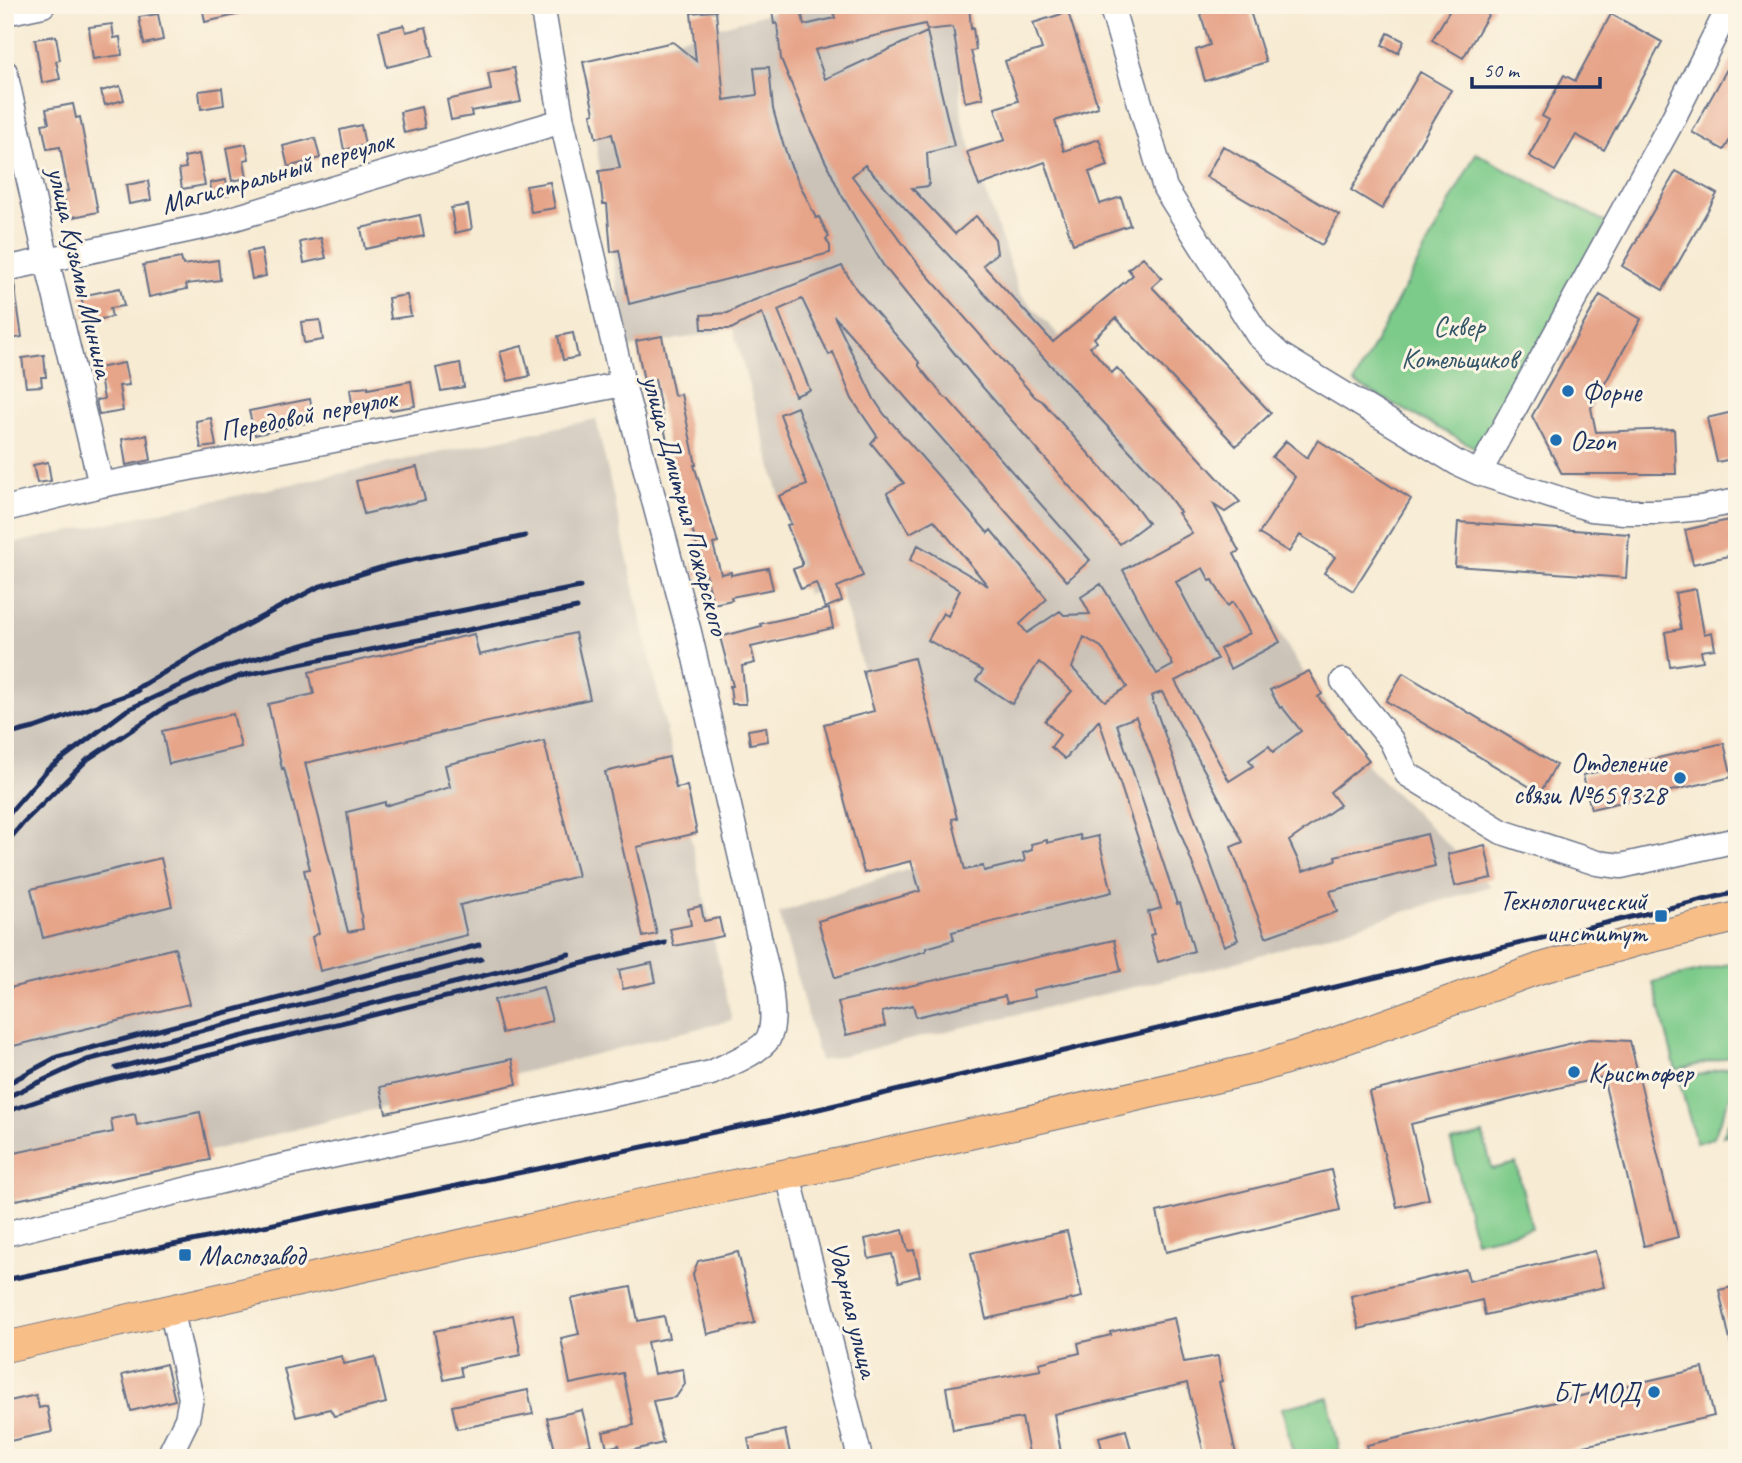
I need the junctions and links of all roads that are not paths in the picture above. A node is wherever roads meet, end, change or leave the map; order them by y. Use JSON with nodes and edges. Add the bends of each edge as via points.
{"nodes":[{"id":1,"x":43,"y":5,"type":"edge"},
{"id":2,"x":542,"y":5,"type":"edge"},
{"id":3,"x":1111,"y":5,"type":"edge"},
{"id":4,"x":1730,"y":5,"type":"edge"},
{"id":5,"x":5,"y":13,"type":"edge"},
{"id":6,"x":5,"y":72,"type":"edge"},
{"id":7,"x":562,"y":121,"type":"junction"},
{"id":8,"x":47,"y":261,"type":"junction"},
{"id":9,"x":5,"y":269,"type":"edge"},
{"id":10,"x":623,"y":384,"type":"junction"},
{"id":11,"x":1479,"y":473,"type":"junction"},
{"id":12,"x":101,"y":485,"type":"junction"},
{"id":13,"x":1737,"y":501,"type":"edge"},
{"id":14,"x":5,"y":509,"type":"edge"},
{"id":15,"x":1343,"y":681,"type":"dead end"},
{"id":16,"x":1737,"y":840,"type":"edge"},
{"id":17,"x":1737,"y":917,"type":"edge"},
{"id":18,"x":788,"y":1175,"type":"junction"},
{"id":19,"x":5,"y":1234,"type":"edge"},
{"id":20,"x":171,"y":1308,"type":"junction"},
{"id":21,"x":5,"y":1347,"type":"edge"},
{"id":22,"x":168,"y":1458,"type":"edge"},
{"id":23,"x":860,"y":1458,"type":"edge"}],
"edges":[{"from":1,"to":5,"type":"street"},
{"from":2,"to":7,"type":"street","name":"улица Дмитрия Пожарского"},
{"from":3,"to":11,"type":"street","via":[[1165,188],[1258,335],[1280,355]]},
{"from":4,"to":11,"type":"street","via":[[1670,125]]},
{"from":6,"to":8,"type":"street","name":"улица Кузьмы Минина"},
{"from":7,"to":8,"type":"street","name":"Магистральный переулок","via":[[211,225]]},
{"from":7,"to":10,"type":"street","name":"улица Дмитрия Пожарского"},
{"from":8,"to":9,"type":"street","name":"Магистральный переулок"},
{"from":8,"to":12,"type":"street","name":"улица Кузьмы Минина"},
{"from":10,"to":12,"type":"street","name":"Передовой переулок"},
{"from":10,"to":19,"type":"street","name":"улица Дмитрия Пожарского","via":[[689,632],[770,984],[768,1039],[711,1073],[271,1169]]},
{"from":11,"to":13,"type":"street","via":[[1591,509],[1657,512]]},
{"from":12,"to":14,"type":"street","name":"Передовой переулок"},
{"from":15,"to":16,"type":"street","via":[[1391,740],[1407,774],[1502,832],[1597,863],[1621,866]]},
{"from":17,"to":18,"type":"main road","via":[[1538,969],[1254,1069]]},
{"from":18,"to":20,"type":"main road"},
{"from":18,"to":23,"type":"street","name":"Ударная улица"},
{"from":20,"to":21,"type":"main road"},
{"from":20,"to":22,"type":"street","via":[[191,1398],[187,1419]]}]}
